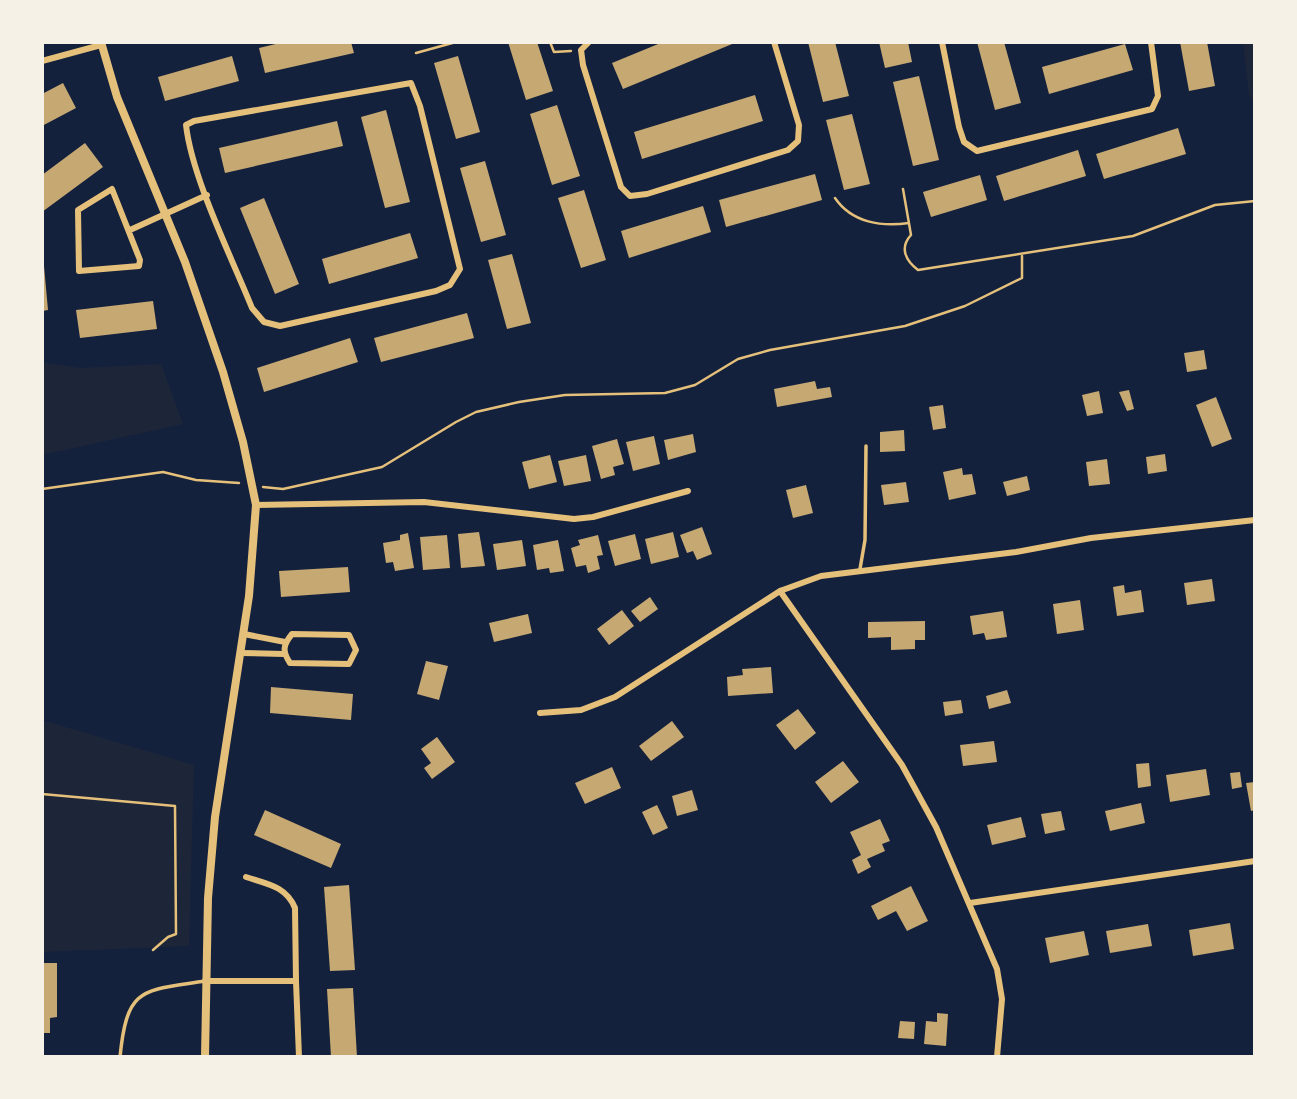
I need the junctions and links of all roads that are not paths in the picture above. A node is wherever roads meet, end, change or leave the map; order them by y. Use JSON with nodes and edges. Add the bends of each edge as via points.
{"nodes":[{"id":1,"x":589,"y":42,"type":"edge"},
{"id":2,"x":775,"y":42,"type":"edge"},
{"id":3,"x":942,"y":42,"type":"edge"},
{"id":4,"x":1151,"y":42,"type":"edge"},
{"id":5,"x":101,"y":43,"type":"edge"},
{"id":6,"x":42,"y":61,"type":"edge"},
{"id":7,"x":207,"y":195,"type":"junction"},
{"id":8,"x":165,"y":214,"type":"junction"},
{"id":9,"x":130,"y":230,"type":"junction"},
{"id":10,"x":866,"y":446,"type":"dead end"},
{"id":11,"x":688,"y":491,"type":"dead end"},
{"id":12,"x":256,"y":505,"type":"junction"},
{"id":13,"x":1255,"y":520,"type":"edge"},
{"id":14,"x":860,"y":569,"type":"junction"},
{"id":15,"x":780,"y":591,"type":"junction"},
{"id":16,"x":244,"y":634,"type":"junction"},
{"id":17,"x":285,"y":642,"type":"junction"},
{"id":18,"x":240,"y":653,"type":"junction"},
{"id":19,"x":284,"y":654,"type":"junction"},
{"id":20,"x":540,"y":713,"type":"dead end"},
{"id":21,"x":1255,"y":861,"type":"edge"},
{"id":22,"x":246,"y":877,"type":"dead end"},
{"id":23,"x":970,"y":902,"type":"junction"},
{"id":24,"x":205,"y":981,"type":"junction"},
{"id":25,"x":296,"y":981,"type":"junction"},
{"id":26,"x":120,"y":1057,"type":"edge"},
{"id":27,"x":205,"y":1057,"type":"edge"},
{"id":28,"x":299,"y":1057,"type":"edge"},
{"id":29,"x":997,"y":1057,"type":"edge"}],
"edges":[{"from":1,"to":2,"type":"street","via":[[580,50],[621,187],[631,196],[788,150],[798,141],[799,125]]},
{"from":3,"to":4,"type":"street","via":[[959,127],[964,142],[976,151],[1152,109],[1158,96]]},
{"from":5,"to":6,"type":"street"},
{"from":5,"to":8,"type":"street","via":[[117,97]]},
{"from":7,"to":7,"type":"street","via":[[252,308],[264,322],[280,326],[436,291],[450,285],[460,268],[411,83],[194,121],[187,125],[189,147]]},
{"from":7,"to":8,"type":"street"},
{"from":8,"to":9,"type":"street"},
{"from":8,"to":12,"type":"street","via":[[223,372]]},
{"from":9,"to":9,"type":"street","via":[[112,189],[85,204],[76,219],[79,271],[139,266]]},
{"from":10,"to":14,"type":"lane","via":[[866,540]]},
{"from":11,"to":12,"type":"street","via":[[574,519],[424,502]]},
{"from":12,"to":16,"type":"street"},
{"from":13,"to":14,"type":"street"},
{"from":14,"to":15,"type":"street","via":[[821,576]]},
{"from":15,"to":20,"type":"street","via":[[615,697],[581,710]]},
{"from":15,"to":23,"type":"street","via":[[902,765]]},
{"from":16,"to":17,"type":"street"},
{"from":16,"to":18,"type":"street"},
{"from":17,"to":19,"type":"street"},
{"from":17,"to":19,"type":"street","via":[[292,634],[349,635],[356,650],[349,664],[290,663]]},
{"from":18,"to":19,"type":"street"},
{"from":18,"to":24,"type":"street","via":[[215,817]]},
{"from":21,"to":23,"type":"street"},
{"from":22,"to":25,"type":"street","via":[[282,889],[290,897],[295,908]]},
{"from":23,"to":29,"type":"street","via":[[1002,990]]},
{"from":24,"to":25,"type":"street"},
{"from":24,"to":26,"type":"lane","via":[[143,992],[123,1024]]},
{"from":24,"to":27,"type":"street"},
{"from":25,"to":28,"type":"street"}]}
